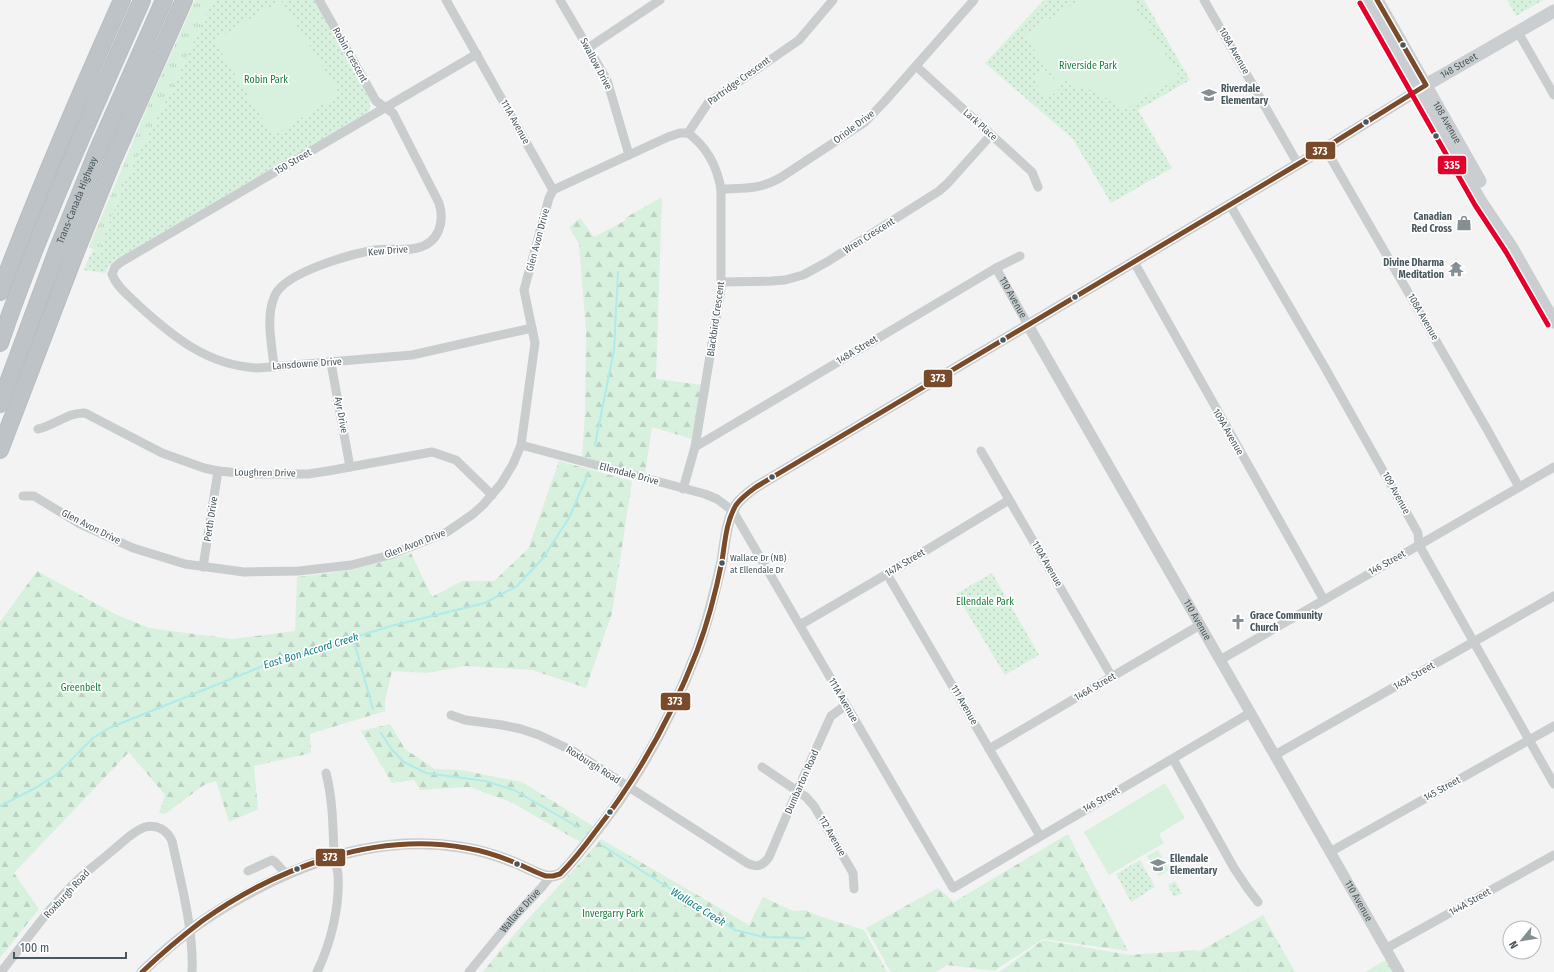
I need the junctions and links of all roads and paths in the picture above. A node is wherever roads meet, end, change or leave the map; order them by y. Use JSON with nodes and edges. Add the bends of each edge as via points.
{"nodes":[{"id":1,"x":122,"y":0,"type":"edge"},
{"id":2,"x":142,"y":0,"type":"edge"},
{"id":3,"x":164,"y":0,"type":"edge"},
{"id":4,"x":184,"y":0,"type":"edge"},
{"id":5,"x":319,"y":0,"type":"edge"},
{"id":6,"x":446,"y":0,"type":"edge"},
{"id":7,"x":560,"y":0,"type":"edge"},
{"id":8,"x":660,"y":0,"type":"edge"},
{"id":9,"x":833,"y":0,"type":"edge"},
{"id":10,"x":974,"y":0,"type":"edge"},
{"id":11,"x":1204,"y":0,"type":"edge"},
{"id":12,"x":1366,"y":0,"type":"edge"},
{"id":13,"x":1377,"y":0,"type":"edge"},
{"id":14,"x":1554,"y":10,"type":"edge"},
{"id":15,"x":1518,"y":32,"type":"junction"},
{"id":16,"x":588,"y":48,"type":"junction"},
{"id":17,"x":477,"y":54,"type":"junction"},
{"id":18,"x":916,"y":66,"type":"junction"},
{"id":19,"x":1422,"y":88,"type":"junction"},
{"id":20,"x":1554,"y":95,"type":"edge"},
{"id":21,"x":385,"y":108,"type":"junction"},
{"id":22,"x":688,"y":133,"type":"junction"},
{"id":23,"x":991,"y":135,"type":"junction"},
{"id":24,"x":1325,"y":148,"type":"junction"},
{"id":25,"x":629,"y":155,"type":"junction"},
{"id":26,"x":1298,"y":164,"type":"junction"},
{"id":27,"x":1038,"y":187,"type":"dead end"},
{"id":28,"x":721,"y":189,"type":"junction"},
{"id":29,"x":553,"y":190,"type":"junction"},
{"id":30,"x":1230,"y":205,"type":"junction"},
{"id":31,"x":1020,"y":256,"type":"dead end"},
{"id":32,"x":1134,"y":262,"type":"junction"},
{"id":33,"x":996,"y":268,"type":"junction"},
{"id":34,"x":112,"y":274,"type":"joint"},
{"id":35,"x":722,"y":282,"type":"junction"},
{"id":36,"x":0,"y":292,"type":"edge"},
{"id":37,"x":1554,"y":322,"type":"edge"},
{"id":38,"x":1028,"y":325,"type":"junction"},
{"id":39,"x":532,"y":328,"type":"junction"},
{"id":40,"x":0,"y":343,"type":"edge"},
{"id":41,"x":331,"y":363,"type":"junction"},
{"id":42,"x":274,"y":367,"type":"junction"},
{"id":43,"x":0,"y":404,"type":"edge"},
{"id":44,"x":38,"y":429,"type":"dead end"},
{"id":45,"x":521,"y":445,"type":"junction"},
{"id":46,"x":695,"y":447,"type":"junction"},
{"id":47,"x":0,"y":450,"type":"edge"},
{"id":48,"x":981,"y":451,"type":"dead end"},
{"id":49,"x":350,"y":467,"type":"junction"},
{"id":50,"x":1554,"y":467,"type":"edge"},
{"id":51,"x":218,"y":472,"type":"junction"},
{"id":52,"x":1519,"y":487,"type":"junction"},
{"id":53,"x":683,"y":489,"type":"junction"},
{"id":54,"x":492,"y":495,"type":"junction"},
{"id":55,"x":23,"y":496,"type":"dead end"},
{"id":56,"x":1009,"y":500,"type":"junction"},
{"id":57,"x":733,"y":511,"type":"junction"},
{"id":58,"x":1419,"y":545,"type":"junction"},
{"id":59,"x":203,"y":567,"type":"junction"},
{"id":60,"x":887,"y":574,"type":"junction"},
{"id":61,"x":1554,"y":596,"type":"edge"},
{"id":62,"x":1324,"y":600,"type":"junction"},
{"id":63,"x":800,"y":625,"type":"junction"},
{"id":64,"x":1200,"y":626,"type":"junction"},
{"id":65,"x":1473,"y":642,"type":"junction"},
{"id":66,"x":1220,"y":660,"type":"junction"},
{"id":67,"x":1112,"y":677,"type":"junction"},
{"id":68,"x":846,"y":705,"type":"junction"},
{"id":69,"x":1250,"y":713,"type":"junction"},
{"id":70,"x":451,"y":715,"type":"dead end"},
{"id":71,"x":1554,"y":726,"type":"edge"},
{"id":72,"x":1529,"y":740,"type":"junction"},
{"id":73,"x":989,"y":749,"type":"junction"},
{"id":74,"x":1275,"y":756,"type":"junction"},
{"id":75,"x":1173,"y":759,"type":"junction"},
{"id":76,"x":762,"y":767,"type":"dead end"},
{"id":77,"x":326,"y":773,"type":"dead end"},
{"id":78,"x":1554,"y":784,"type":"edge"},
{"id":79,"x":629,"y":787,"type":"junction"},
{"id":80,"x":797,"y":791,"type":"junction"},
{"id":81,"x":1040,"y":836,"type":"junction"},
{"id":82,"x":1330,"y":852,"type":"junction"},
{"id":83,"x":1554,"y":855,"type":"edge"},
{"id":84,"x":334,"y":856,"type":"junction"},
{"id":85,"x":764,"y":864,"type":"joint"},
{"id":86,"x":248,"y":871,"type":"dead end"},
{"id":87,"x":286,"y":874,"type":"junction"},
{"id":88,"x":550,"y":877,"type":"junction"},
{"id":89,"x":953,"y":888,"type":"joint"},
{"id":90,"x":854,"y":889,"type":"dead end"},
{"id":91,"x":1258,"y":902,"type":"dead end"},
{"id":92,"x":190,"y":930,"type":"junction"},
{"id":93,"x":1385,"y":948,"type":"junction"},
{"id":94,"x":1,"y":972,"type":"edge"},
{"id":95,"x":142,"y":972,"type":"edge"},
{"id":96,"x":192,"y":972,"type":"edge"},
{"id":97,"x":317,"y":972,"type":"edge"},
{"id":98,"x":469,"y":972,"type":"edge"},
{"id":99,"x":1399,"y":972,"type":"edge"}],
"edges":[{"from":1,"to":36,"type":"highway","via":[[58,146]]},
{"from":2,"to":40,"type":"highway","name":"Trans-Canada Highway","via":[[77,145]]},
{"from":3,"to":43,"type":"highway","name":"Trans-Canada Highway","via":[[90,168]]},
{"from":4,"to":47,"type":"highway","via":[[113,160]]},
{"from":5,"to":21,"type":"street","name":"Robin Crescent","via":[[376,101]]},
{"from":6,"to":17,"type":"street","name":"111A Avenue"},
{"from":7,"to":16,"type":"street","name":"Swallow Drive"},
{"from":8,"to":16,"type":"street"},
{"from":9,"to":22,"type":"street","name":"Partridge Crescent","via":[[799,40],[708,103]]},
{"from":10,"to":18,"type":"street","name":"Oriole Drive"},
{"from":11,"to":26,"type":"street","name":"108A Avenue"},
{"from":12,"to":19,"type":"main road","name":"108 Avenue"},
{"from":13,"to":19,"type":"main road","name":"108 Avenue"},
{"from":14,"to":15,"type":"main road","name":"148 Street"},
{"from":15,"to":19,"type":"main road","name":"148 Street"},
{"from":15,"to":20,"type":"street"},
{"from":16,"to":25,"type":"street","name":"Swallow Drive","via":[[609,85]]},
{"from":17,"to":21,"type":"street","name":"150 Street"},
{"from":17,"to":29,"type":"street","name":"111A Avenue"},
{"from":18,"to":23,"type":"street","name":"Lark Place"},
{"from":18,"to":28,"type":"street","name":"Oriole Drive","via":[[865,122],[780,178],[759,187]]},
{"from":19,"to":24,"type":"street","name":"148 Street"},
{"from":19,"to":37,"type":"main road","name":"108 Avenue","via":[[1489,198],[1512,248]]},
{"from":21,"to":34,"type":"street","name":"150 Street","via":[[121,262]]},
{"from":21,"to":42,"type":"street","name":"Kew Drive","via":[[393,114],[439,203],[440,229],[432,241],[417,248],[365,252],[306,270],[284,283],[275,294],[270,313]]},
{"from":22,"to":25,"type":"street","via":[[668,137]]},
{"from":22,"to":28,"type":"street","name":"Blackbird Crescent","via":[[710,156]]},
{"from":23,"to":27,"type":"street","name":"Lark Place","via":[[1032,172]]},
{"from":23,"to":35,"type":"street","name":"Wren Crescent","via":[[939,191],[814,270],[785,280]]},
{"from":24,"to":26,"type":"street","name":"148 Street"},
{"from":24,"to":52,"type":"street","name":"108A Avenue"},
{"from":25,"to":29,"type":"street"},
{"from":26,"to":30,"type":"street","name":"148 Street"},
{"from":28,"to":35,"type":"street","name":"Blackbird Crescent"},
{"from":29,"to":39,"type":"street","name":"Glen Avon Drive","via":[[524,290]]},
{"from":30,"to":32,"type":"street","name":"148 Street"},
{"from":30,"to":58,"type":"street","name":"109 Avenue","via":[[1418,533]]},
{"from":31,"to":33,"type":"street","name":"148A Street"},
{"from":32,"to":38,"type":"street","name":"148 Street"},
{"from":32,"to":62,"type":"street","name":"109A Avenue"},
{"from":33,"to":38,"type":"street","name":"110 Avenue"},
{"from":33,"to":46,"type":"street","name":"148A Street"},
{"from":34,"to":42,"type":"street","name":"Lansdowne Drive","via":[[120,287],[162,327],[192,348],[234,366]]},
{"from":35,"to":46,"type":"street","name":"Blackbird Crescent"},
{"from":38,"to":57,"type":"street","name":"148 Street","via":[[756,487],[743,497]]},
{"from":38,"to":64,"type":"street","name":"110 Avenue"},
{"from":39,"to":41,"type":"street","name":"Lansdowne Drive","via":[[412,355]]},
{"from":39,"to":45,"type":"street","name":"Glen Avon Drive","via":[[535,343]]},
{"from":41,"to":42,"type":"street","name":"Lansdowne Drive"},
{"from":41,"to":49,"type":"street","name":"Ayr Drive"},
{"from":44,"to":51,"type":"street","name":"Loughren Drive","via":[[78,412],[85,413],[162,453]]},
{"from":45,"to":53,"type":"street","name":"Ellendale Drive"},
{"from":45,"to":54,"type":"street","name":"Glen Avon Drive","via":[[513,464]]},
{"from":46,"to":53,"type":"street","name":"Blackbird Crescent"},
{"from":48,"to":56,"type":"street","name":"110A Avenue"},
{"from":49,"to":51,"type":"street","name":"Loughren Drive","via":[[308,474]]},
{"from":49,"to":54,"type":"street","name":"Loughren Drive","via":[[432,452],[456,460]]},
{"from":50,"to":52,"type":"street","name":"146 Street"},
{"from":51,"to":59,"type":"street","name":"Perth Drive"},
{"from":52,"to":58,"type":"street","name":"146 Street"},
{"from":53,"to":57,"type":"street","name":"Ellendale Drive","via":[[717,499]]},
{"from":54,"to":59,"type":"street","name":"Glen Avon Drive","via":[[473,514],[447,532],[410,548],[372,560],[333,568],[282,572],[244,572]]},
{"from":55,"to":59,"type":"street","name":"Glen Avon Drive","via":[[34,496],[80,524],[117,542],[168,559]]},
{"from":56,"to":60,"type":"street","name":"147A Street"},
{"from":56,"to":67,"type":"street","name":"110A Avenue"},
{"from":57,"to":63,"type":"street","name":"111A Avenue"},
{"from":57,"to":79,"type":"street","name":"Wallace Drive","via":[[715,591],[698,649],[666,723]]},
{"from":58,"to":62,"type":"street","name":"146 Street"},
{"from":58,"to":65,"type":"street","name":"109 Avenue"},
{"from":60,"to":63,"type":"street","name":"147A Street"},
{"from":60,"to":73,"type":"street","name":"111 Avenue"},
{"from":61,"to":65,"type":"street","name":"145A Street"},
{"from":62,"to":66,"type":"street","name":"146 Street"},
{"from":63,"to":68,"type":"street","name":"111A Avenue"},
{"from":64,"to":66,"type":"street","name":"110 Avenue"},
{"from":64,"to":67,"type":"street","name":"146A Street"},
{"from":65,"to":72,"type":"street","name":"109 Avenue"},
{"from":65,"to":74,"type":"street","name":"145A Street"},
{"from":66,"to":69,"type":"street","name":"110 Avenue"},
{"from":67,"to":73,"type":"street","name":"146A Street"},
{"from":68,"to":80,"type":"street","name":"Dumbarton Road","via":[[831,716]]},
{"from":68,"to":89,"type":"street","name":"111A Avenue"},
{"from":69,"to":74,"type":"street","name":"110 Avenue"},
{"from":69,"to":75,"type":"street","name":"146 Street"},
{"from":70,"to":79,"type":"street","name":"Roxburgh Road","via":[[539,735],[573,751]]},
{"from":71,"to":72,"type":"street","name":"145 Street"},
{"from":72,"to":78,"type":"street","name":"109 Avenue"},
{"from":72,"to":82,"type":"street","name":"145 Street"},
{"from":73,"to":81,"type":"street","name":"111 Avenue"},
{"from":74,"to":82,"type":"street","name":"110 Avenue"},
{"from":75,"to":81,"type":"street","name":"146 Street"},
{"from":75,"to":91,"type":"street","via":[[1234,868]]},
{"from":76,"to":80,"type":"street","name":"112 Avenue"},
{"from":77,"to":84,"type":"street","via":[[330,789]]},
{"from":79,"to":85,"type":"street","name":"Roxburgh Road","via":[[747,863],[756,866]]},
{"from":79,"to":88,"type":"street","name":"Wallace Drive","via":[[564,870]]},
{"from":80,"to":85,"type":"street","name":"Dumbarton Road"},
{"from":80,"to":90,"type":"street","name":"112 Avenue","via":[[816,809],[853,873]]},
{"from":81,"to":89,"type":"street","name":"146 Street"},
{"from":82,"to":93,"type":"street","name":"110 Avenue"},
{"from":83,"to":93,"type":"street","name":"144A Street"},
{"from":84,"to":87,"type":"street"},
{"from":84,"to":88,"type":"street","via":[[390,845],[442,844],[495,855]]},
{"from":84,"to":97,"type":"street","via":[[338,873],[338,892],[332,931]]},
{"from":86,"to":87,"type":"street","via":[[272,860]]},
{"from":87,"to":92,"type":"street","via":[[238,899]]},
{"from":88,"to":98,"type":"street","name":"Wallace Drive"},
{"from":92,"to":94,"type":"street","name":"Roxburgh Road","via":[[172,841],[166,832],[154,827],[142,829],[81,877]]},
{"from":92,"to":95,"type":"street"},
{"from":92,"to":96,"type":"street"},
{"from":93,"to":99,"type":"street","name":"110 Avenue"}]}
